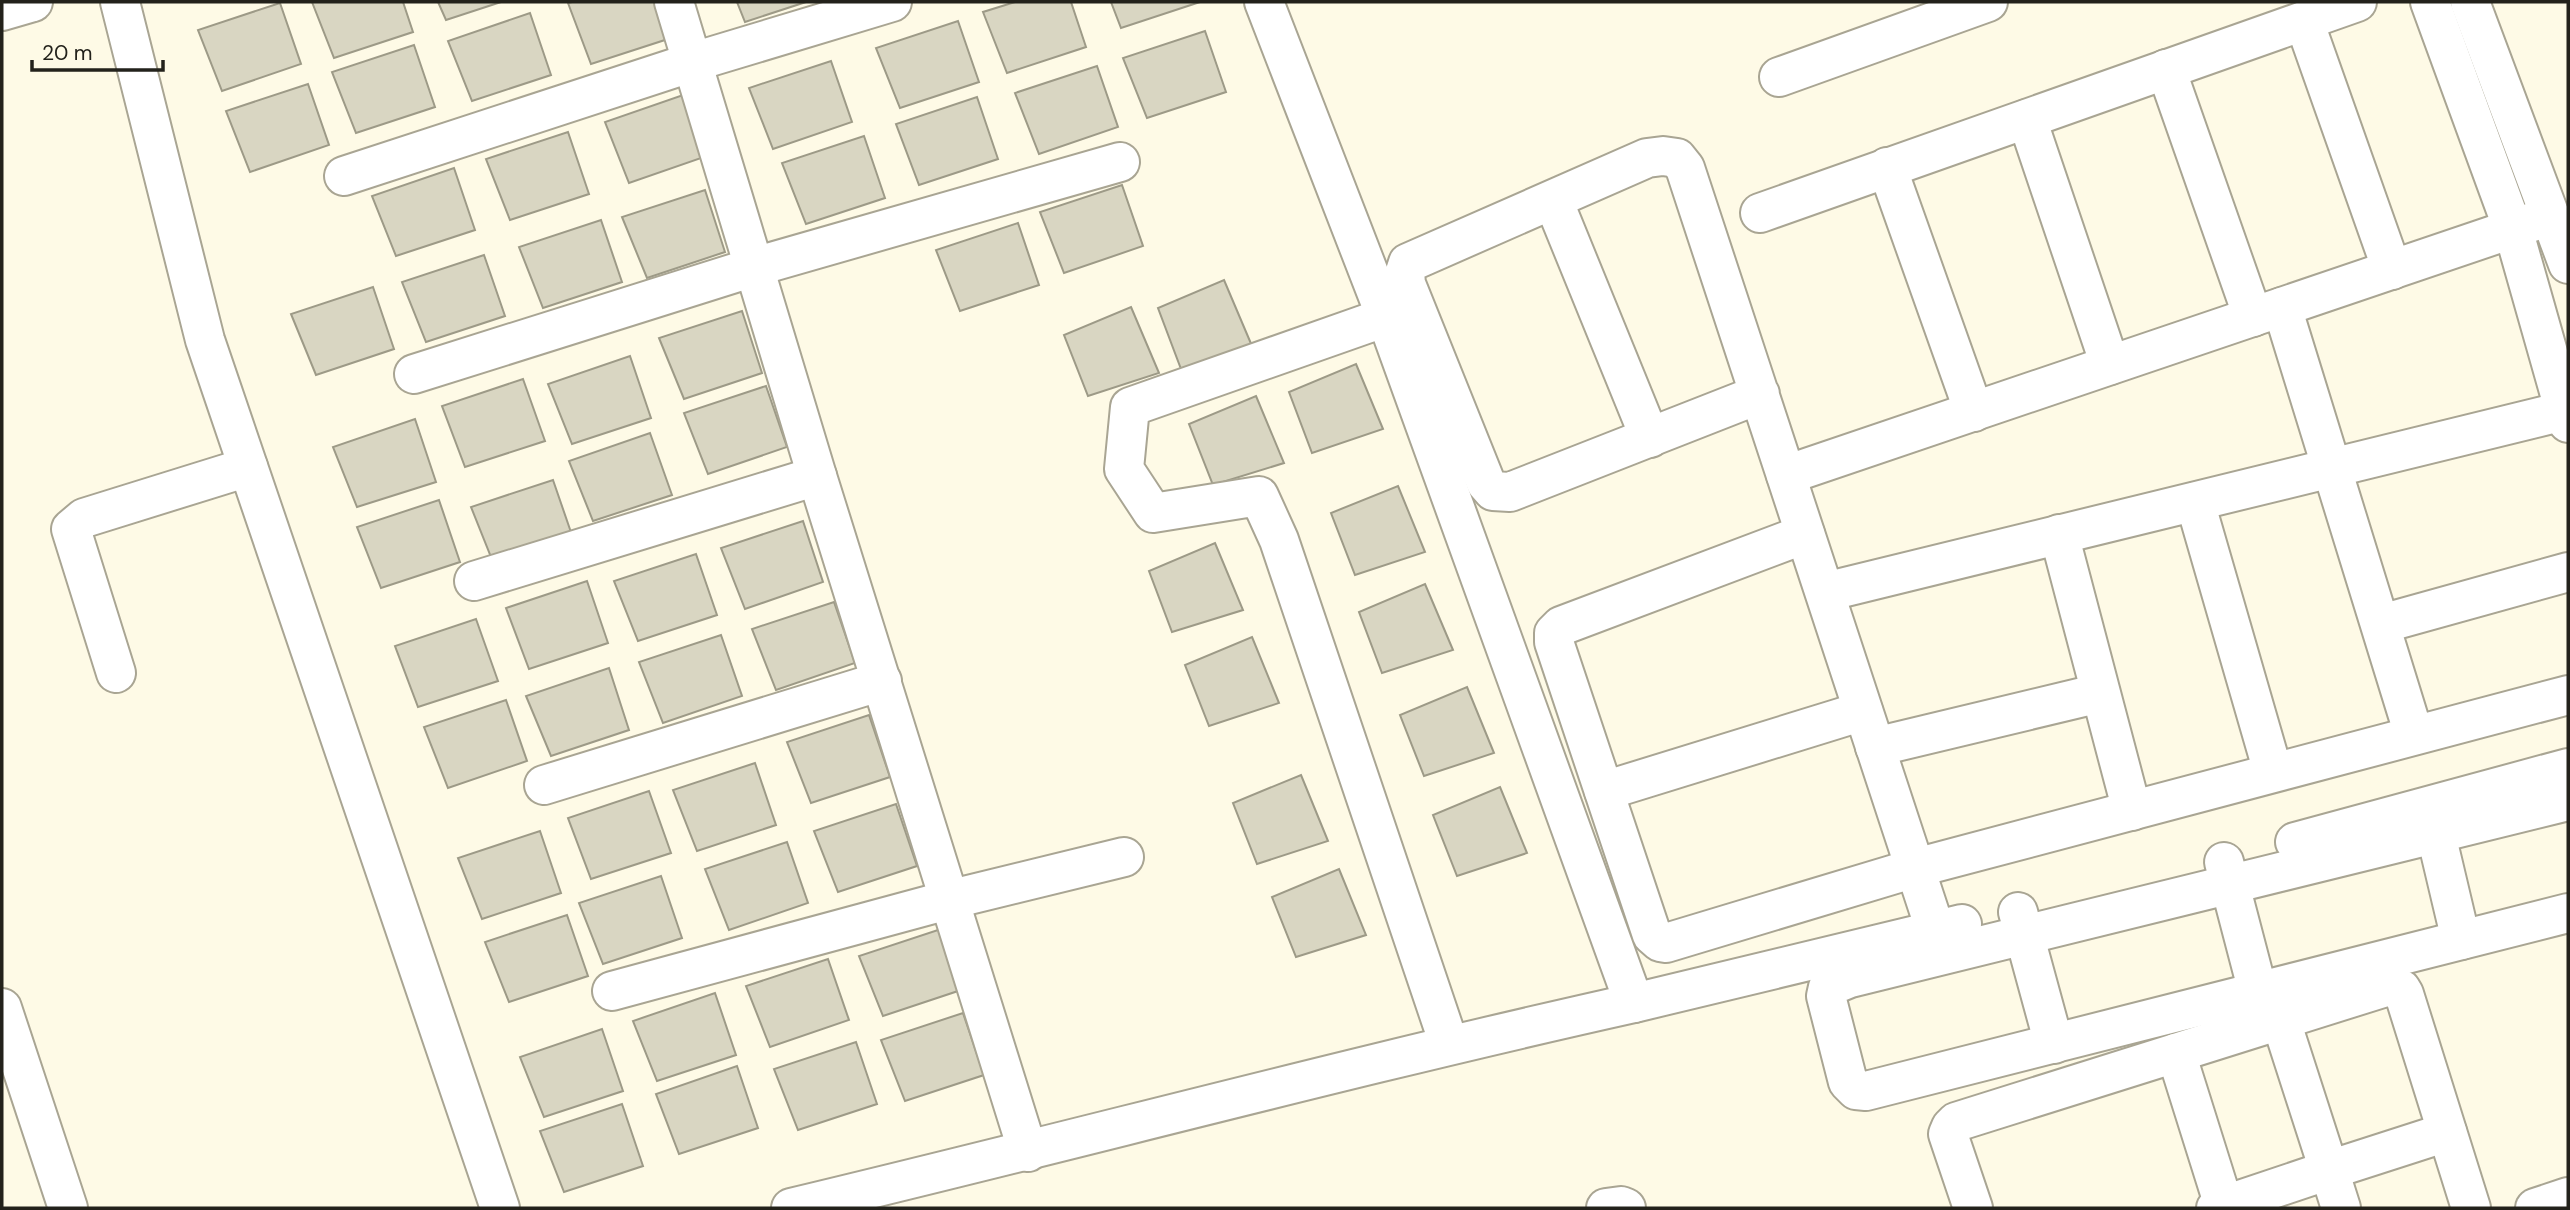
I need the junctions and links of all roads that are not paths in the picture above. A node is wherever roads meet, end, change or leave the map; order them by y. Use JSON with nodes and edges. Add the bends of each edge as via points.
{"nodes":[{"id":1,"x":33,"y":2,"type":"edge"},
{"id":2,"x":120,"y":2,"type":"edge"},
{"id":3,"x":674,"y":2,"type":"edge"},
{"id":4,"x":892,"y":2,"type":"edge"},
{"id":5,"x":1264,"y":2,"type":"edge"},
{"id":6,"x":1988,"y":2,"type":"edge"},
{"id":7,"x":2357,"y":2,"type":"edge"},
{"id":8,"x":2430,"y":2,"type":"edge"},
{"id":9,"x":2470,"y":2,"type":"edge"},
{"id":10,"x":2,"y":11,"type":"edge"},
{"id":11,"x":2304,"y":21,"type":"junction"},
{"id":12,"x":692,"y":62,"type":"junction"},
{"id":13,"x":2166,"y":69,"type":"junction"},
{"id":14,"x":1779,"y":77,"type":"dead end"},
{"id":15,"x":2027,"y":118,"type":"junction"},
{"id":16,"x":1121,"y":162,"type":"dead end"},
{"id":17,"x":1887,"y":167,"type":"junction"},
{"id":18,"x":344,"y":176,"type":"dead end"},
{"id":19,"x":1553,"y":200,"type":"junction"},
{"id":20,"x":1760,"y":213,"type":"dead end"},
{"id":21,"x":2550,"y":216,"type":"junction"},
{"id":22,"x":2513,"y":229,"type":"junction"},
{"id":23,"x":2568,"y":264,"type":"edge"},
{"id":24,"x":754,"y":267,"type":"junction"},
{"id":25,"x":2392,"y":270,"type":"junction"},
{"id":26,"x":2267,"y":312,"type":"junction"},
{"id":27,"x":1385,"y":317,"type":"junction"},
{"id":28,"x":2110,"y":365,"type":"junction"},
{"id":29,"x":414,"y":374,"type":"dead end"},
{"id":30,"x":1760,"y":394,"type":"junction"},
{"id":31,"x":1974,"y":412,"type":"junction"},
{"id":32,"x":2567,"y":415,"type":"edge"},
{"id":33,"x":1650,"y":438,"type":"junction"},
{"id":34,"x":248,"y":467,"type":"junction"},
{"id":35,"x":2334,"y":468,"type":"junction"},
{"id":36,"x":1786,"y":475,"type":"junction"},
{"id":37,"x":817,"y":476,"type":"junction"},
{"id":38,"x":2196,"y":502,"type":"junction"},
{"id":39,"x":1805,"y":534,"type":"junction"},
{"id":40,"x":2059,"y":534,"type":"junction"},
{"id":41,"x":2568,"y":572,"type":"edge"},
{"id":42,"x":474,"y":580,"type":"dead end"},
{"id":43,"x":1825,"y":592,"type":"junction"},
{"id":44,"x":2381,"y":624,"type":"junction"},
{"id":45,"x":116,"y":673,"type":"dead end"},
{"id":46,"x":882,"y":681,"type":"junction"},
{"id":47,"x":2100,"y":693,"type":"junction"},
{"id":48,"x":2568,"y":695,"type":"edge"},
{"id":49,"x":1863,"y":711,"type":"junction"},
{"id":50,"x":2414,"y":735,"type":"junction"},
{"id":51,"x":1875,"y":747,"type":"junction"},
{"id":52,"x":2568,"y":768,"type":"edge"},
{"id":53,"x":2273,"y":772,"type":"junction"},
{"id":54,"x":544,"y":785,"type":"dead end"},
{"id":55,"x":1604,"y":791,"type":"junction"},
{"id":56,"x":2568,"y":801,"type":"edge"},
{"id":57,"x":2132,"y":811,"type":"junction"},
{"id":58,"x":2432,"y":820,"type":"junction"},
{"id":59,"x":1124,"y":857,"type":"dead end"},
{"id":60,"x":1915,"y":868,"type":"junction"},
{"id":61,"x":2227,"y":873,"type":"junction"},
{"id":62,"x":948,"y":901,"type":"junction"},
{"id":63,"x":2568,"y":913,"type":"edge"},
{"id":64,"x":2021,"y":924,"type":"junction"},
{"id":65,"x":1936,"y":929,"type":"junction"},
{"id":66,"x":2461,"y":940,"type":"junction"},
{"id":67,"x":612,"y":990,"type":"dead end"},
{"id":68,"x":1634,"y":1003,"type":"junction"},
{"id":69,"x":2270,"y":1006,"type":"junction"},
{"id":70,"x":2,"y":1008,"type":"edge"},
{"id":71,"x":1449,"y":1044,"type":"junction"},
{"id":72,"x":2054,"y":1044,"type":"junction"},
{"id":73,"x":2176,"y":1053,"type":"junction"},
{"id":74,"x":2446,"y":1132,"type":"junction"},
{"id":75,"x":1028,"y":1152,"type":"junction"},
{"id":76,"x":2329,"y":1170,"type":"junction"},
{"id":77,"x":2568,"y":1198,"type":"edge"},
{"id":78,"x":2220,"y":1207,"type":"edge"},
{"id":79,"x":68,"y":1208,"type":"edge"},
{"id":80,"x":500,"y":1208,"type":"edge"},
{"id":81,"x":791,"y":1208,"type":"edge"},
{"id":82,"x":1606,"y":1208,"type":"edge"},
{"id":83,"x":1626,"y":1208,"type":"edge"},
{"id":84,"x":1973,"y":1208,"type":"edge"},
{"id":85,"x":2341,"y":1208,"type":"edge"},
{"id":86,"x":2470,"y":1208,"type":"edge"},
{"id":87,"x":2535,"y":1208,"type":"edge"}],
"edges":[{"from":1,"to":10,"type":"street"},
{"from":2,"to":34,"type":"street","via":[[205,340]]},
{"from":3,"to":12,"type":"street"},
{"from":4,"to":12,"type":"street"},
{"from":5,"to":27,"type":"street"},
{"from":6,"to":14,"type":"street"},
{"from":7,"to":11,"type":"street"},
{"from":8,"to":22,"type":"street"},
{"from":9,"to":21,"type":"street"},
{"from":11,"to":13,"type":"street"},
{"from":11,"to":25,"type":"street"},
{"from":12,"to":18,"type":"street"},
{"from":12,"to":24,"type":"street"},
{"from":13,"to":15,"type":"street"},
{"from":13,"to":26,"type":"street"},
{"from":15,"to":17,"type":"street"},
{"from":15,"to":28,"type":"street"},
{"from":16,"to":24,"type":"street"},
{"from":17,"to":20,"type":"street"},
{"from":17,"to":31,"type":"street"},
{"from":19,"to":30,"type":"street","via":[[1647,158],[1677,158],[1685,169]]},
{"from":19,"to":33,"type":"street"},
{"from":19,"to":33,"type":"street","via":[[1408,263],[1405,272],[1486,483],[1493,491],[1510,492]]},
{"from":21,"to":22,"type":"street"},
{"from":21,"to":23,"type":"street"},
{"from":22,"to":25,"type":"street"},
{"from":22,"to":32,"type":"street"},
{"from":24,"to":29,"type":"street"},
{"from":24,"to":37,"type":"street"},
{"from":25,"to":26,"type":"street"},
{"from":26,"to":28,"type":"street"},
{"from":26,"to":35,"type":"street"},
{"from":27,"to":68,"type":"street"},
{"from":27,"to":71,"type":"street","via":[[1130,407],[1125,469],[1153,513],[1259,496],[1279,540]]},
{"from":28,"to":31,"type":"street"},
{"from":30,"to":33,"type":"street"},
{"from":30,"to":36,"type":"street"},
{"from":31,"to":36,"type":"street"},
{"from":32,"to":35,"type":"street"},
{"from":34,"to":45,"type":"street","via":[[84,518],[71,529]]},
{"from":34,"to":80,"type":"street"},
{"from":35,"to":38,"type":"street"},
{"from":35,"to":44,"type":"street"},
{"from":36,"to":39,"type":"street"},
{"from":37,"to":42,"type":"street"},
{"from":37,"to":46,"type":"street"},
{"from":38,"to":40,"type":"street"},
{"from":38,"to":53,"type":"street"},
{"from":39,"to":43,"type":"street"},
{"from":39,"to":55,"type":"street","via":[[1561,626],[1554,633]]},
{"from":40,"to":43,"type":"street"},
{"from":40,"to":47,"type":"street"},
{"from":41,"to":44,"type":"street"},
{"from":43,"to":49,"type":"street"},
{"from":44,"to":50,"type":"street"},
{"from":46,"to":54,"type":"street"},
{"from":46,"to":62,"type":"street"},
{"from":47,"to":51,"type":"street"},
{"from":47,"to":57,"type":"street"},
{"from":48,"to":50,"type":"street"},
{"from":49,"to":51,"type":"street"},
{"from":49,"to":55,"type":"street"},
{"from":50,"to":53,"type":"street"},
{"from":51,"to":60,"type":"street"},
{"from":52,"to":58,"type":"street"},
{"from":53,"to":57,"type":"street"},
{"from":55,"to":60,"type":"street","via":[[1653,935],[1660,942]]},
{"from":56,"to":58,"type":"street"},
{"from":57,"to":60,"type":"street"},
{"from":58,"to":61,"type":"street"},
{"from":58,"to":66,"type":"street"},
{"from":59,"to":62,"type":"street"},
{"from":60,"to":65,"type":"street"},
{"from":61,"to":64,"type":"street","via":[[2099,895]]},
{"from":61,"to":69,"type":"street"},
{"from":62,"to":67,"type":"street"},
{"from":62,"to":75,"type":"street"},
{"from":63,"to":66,"type":"street"},
{"from":64,"to":65,"type":"street"},
{"from":64,"to":72,"type":"street"},
{"from":64,"to":72,"type":"street","via":[[1828,987],[1826,996],[1845,1070],[1850,1087],[1866,1091]]},
{"from":65,"to":68,"type":"street"},
{"from":66,"to":69,"type":"street"},
{"from":68,"to":71,"type":"street"},
{"from":69,"to":72,"type":"street"},
{"from":69,"to":73,"type":"street"},
{"from":69,"to":74,"type":"street","via":[[2392,985],[2401,989]]},
{"from":69,"to":76,"type":"street"},
{"from":70,"to":79,"type":"street"},
{"from":71,"to":75,"type":"street"},
{"from":73,"to":78,"type":"street"},
{"from":73,"to":84,"type":"street","via":[[1956,1122],[1948,1134]]},
{"from":74,"to":76,"type":"street"},
{"from":74,"to":86,"type":"street"},
{"from":75,"to":81,"type":"street"},
{"from":76,"to":78,"type":"street"},
{"from":76,"to":85,"type":"street"},
{"from":77,"to":87,"type":"street"},
{"from":82,"to":83,"type":"street"}]}
